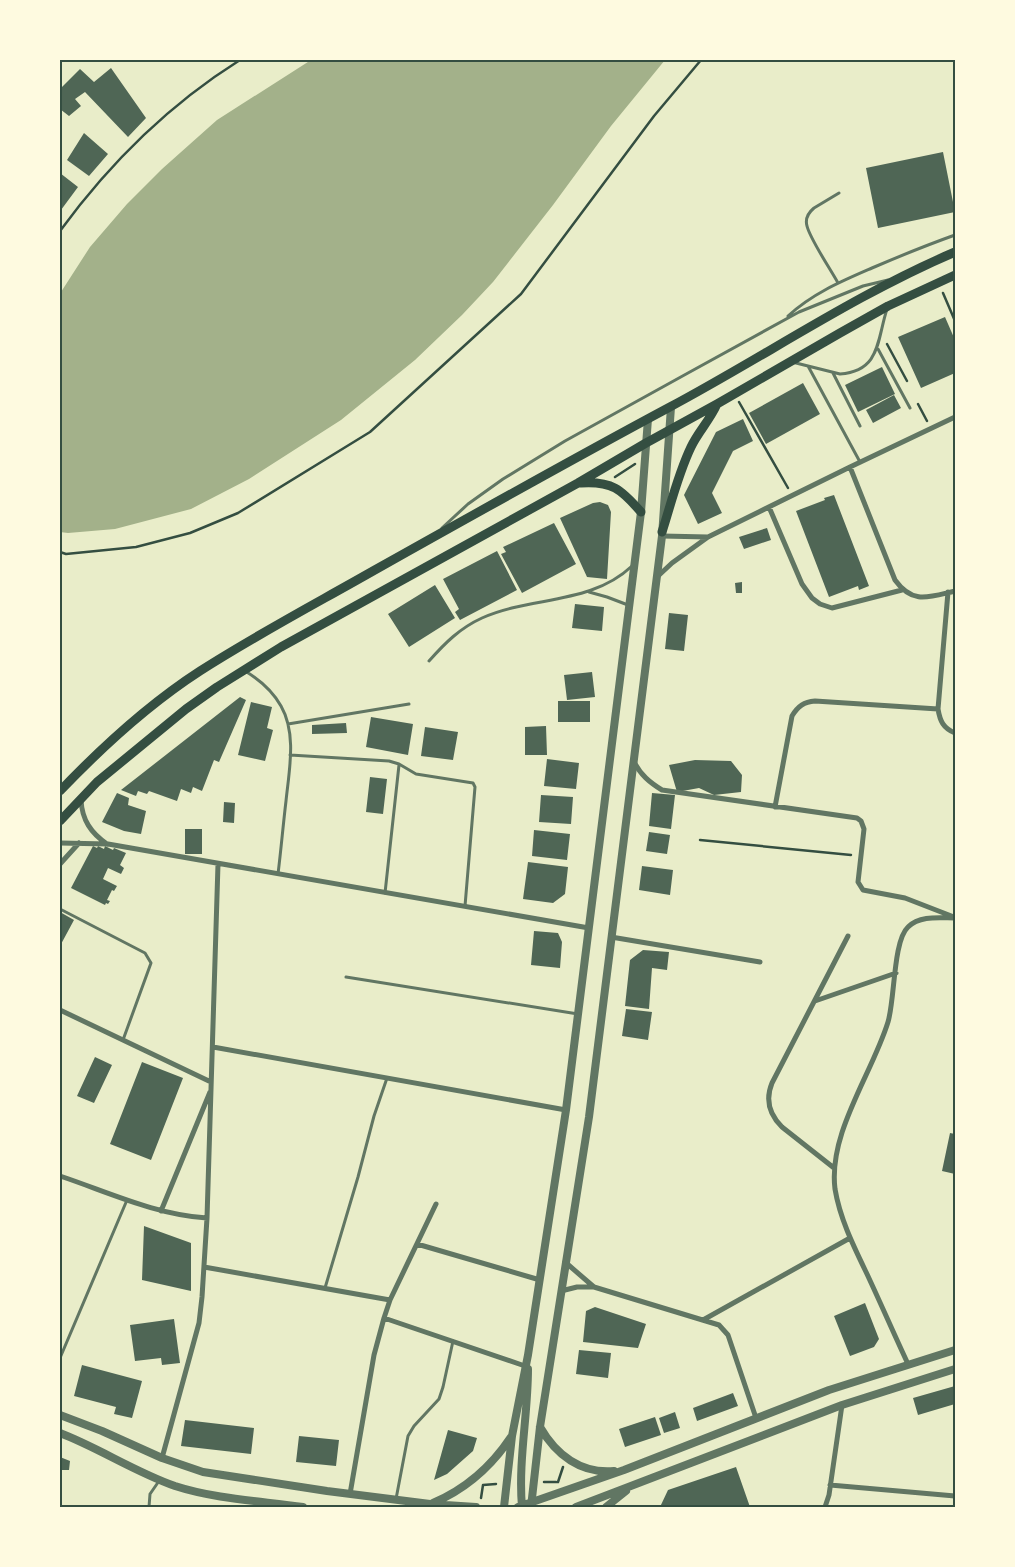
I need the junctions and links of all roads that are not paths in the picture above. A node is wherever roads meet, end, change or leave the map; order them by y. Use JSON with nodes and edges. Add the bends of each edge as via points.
{"nodes":[{"id":1,"x":839,"y":193,"type":"dead end"},
{"id":2,"x":955,"y":234,"type":"edge"},
{"id":3,"x":955,"y":252,"type":"edge"},
{"id":4,"x":955,"y":275,"type":"edge"},
{"id":5,"x":899,"y":278,"type":"junction"},
{"id":6,"x":838,"y":283,"type":"junction"},
{"id":7,"x":888,"y":306,"type":"junction"},
{"id":8,"x":785,"y":319,"type":"junction"},
{"id":9,"x":878,"y":349,"type":"junction"},
{"id":10,"x":789,"y":362,"type":"junction"},
{"id":11,"x":808,"y":366,"type":"junction"},
{"id":12,"x":832,"y":372,"type":"junction"},
{"id":13,"x":717,"y":404,"type":"junction"},
{"id":14,"x":671,"y":407,"type":"junction"},
{"id":15,"x":910,"y":408,"type":"dead end"},
{"id":16,"x":955,"y":417,"type":"edge"},
{"id":17,"x":648,"y":418,"type":"junction"},
{"id":18,"x":860,"y":426,"type":"dead end"},
{"id":19,"x":670,"y":429,"type":"junction"},
{"id":20,"x":646,"y":443,"type":"junction"},
{"id":21,"x":860,"y":462,"type":"junction"},
{"id":22,"x":850,"y":467,"type":"junction"},
{"id":23,"x":578,"y":483,"type":"junction"},
{"id":24,"x":769,"y":507,"type":"junction"},
{"id":25,"x":641,"y":512,"type":"junction"},
{"id":26,"x":437,"y":534,"type":"junction"},
{"id":27,"x":662,"y":534,"type":"junction"},
{"id":28,"x":708,"y":538,"type":"junction"},
{"id":29,"x":634,"y":564,"type":"junction"},
{"id":30,"x":657,"y":577,"type":"junction"},
{"id":31,"x":902,"y":590,"type":"junction"},
{"id":32,"x":955,"y":591,"type":"edge"},
{"id":33,"x":589,"y":592,"type":"junction"},
{"id":34,"x":948,"y":592,"type":"junction"},
{"id":35,"x":629,"y":605,"type":"junction"},
{"id":36,"x":429,"y":660,"type":"dead end"},
{"id":37,"x":244,"y":670,"type":"junction"},
{"id":38,"x":409,"y":704,"type":"dead end"},
{"id":39,"x":938,"y":709,"type":"junction"},
{"id":40,"x":288,"y":724,"type":"junction"},
{"id":41,"x":955,"y":733,"type":"edge"},
{"id":42,"x":290,"y":755,"type":"junction"},
{"id":43,"x":632,"y":760,"type":"junction"},
{"id":44,"x":399,"y":764,"type":"junction"},
{"id":45,"x":60,"y":790,"type":"edge"},
{"id":46,"x":81,"y":798,"type":"junction"},
{"id":47,"x":775,"y":808,"type":"junction"},
{"id":48,"x":60,"y":821,"type":"edge"},
{"id":49,"x":60,"y":842,"type":"edge"},
{"id":50,"x":79,"y":843,"type":"junction"},
{"id":51,"x":108,"y":844,"type":"junction"},
{"id":52,"x":60,"y":864,"type":"edge"},
{"id":53,"x":218,"y":864,"type":"junction"},
{"id":54,"x":278,"y":875,"type":"junction"},
{"id":55,"x":385,"y":893,"type":"junction"},
{"id":56,"x":465,"y":907,"type":"junction"},
{"id":57,"x":60,"y":909,"type":"edge"},
{"id":58,"x":955,"y":917,"type":"edge"},
{"id":59,"x":589,"y":928,"type":"junction"},
{"id":60,"x":848,"y":936,"type":"dead end"},
{"id":61,"x":611,"y":937,"type":"junction"},
{"id":62,"x":760,"y":962,"type":"dead end"},
{"id":63,"x":896,"y":973,"type":"junction"},
{"id":64,"x":346,"y":977,"type":"dead end"},
{"id":65,"x":815,"y":1001,"type":"junction"},
{"id":66,"x":60,"y":1010,"type":"edge"},
{"id":67,"x":578,"y":1014,"type":"junction"},
{"id":68,"x":122,"y":1040,"type":"junction"},
{"id":69,"x":213,"y":1046,"type":"junction"},
{"id":70,"x":387,"y":1078,"type":"junction"},
{"id":71,"x":211,"y":1082,"type":"junction"},
{"id":72,"x":211,"y":1089,"type":"junction"},
{"id":73,"x":566,"y":1110,"type":"junction"},
{"id":74,"x":834,"y":1168,"type":"junction"},
{"id":75,"x":60,"y":1176,"type":"edge"},
{"id":76,"x":128,"y":1199,"type":"junction"},
{"id":77,"x":436,"y":1204,"type":"dead end"},
{"id":78,"x":161,"y":1211,"type":"junction"},
{"id":79,"x":207,"y":1218,"type":"junction"},
{"id":80,"x":850,"y":1238,"type":"junction"},
{"id":81,"x":417,"y":1244,"type":"junction"},
{"id":82,"x":565,"y":1262,"type":"junction"},
{"id":83,"x":204,"y":1267,"type":"junction"},
{"id":84,"x":540,"y":1280,"type":"junction"},
{"id":85,"x":594,"y":1287,"type":"junction"},
{"id":86,"x":325,"y":1288,"type":"junction"},
{"id":87,"x":561,"y":1291,"type":"junction"},
{"id":88,"x":390,"y":1300,"type":"junction"},
{"id":89,"x":384,"y":1318,"type":"junction"},
{"id":90,"x":703,"y":1320,"type":"junction"},
{"id":91,"x":453,"y":1341,"type":"junction"},
{"id":92,"x":955,"y":1350,"type":"edge"},
{"id":93,"x":528,"y":1355,"type":"junction"},
{"id":94,"x":60,"y":1358,"type":"edge"},
{"id":95,"x":908,"y":1364,"type":"junction"},
{"id":96,"x":526,"y":1366,"type":"junction"},
{"id":97,"x":955,"y":1369,"type":"edge"},
{"id":98,"x":842,"y":1405,"type":"junction"},
{"id":99,"x":60,"y":1414,"type":"edge"},
{"id":100,"x":756,"y":1418,"type":"junction"},
{"id":101,"x":540,"y":1427,"type":"junction"},
{"id":102,"x":60,"y":1433,"type":"edge"},
{"id":103,"x":512,"y":1436,"type":"junction"},
{"id":104,"x":162,"y":1458,"type":"junction"},
{"id":105,"x":624,"y":1470,"type":"junction"},
{"id":106,"x":160,"y":1480,"type":"junction"},
{"id":107,"x":830,"y":1485,"type":"junction"},
{"id":108,"x":632,"y":1486,"type":"junction"},
{"id":109,"x":350,"y":1494,"type":"junction"},
{"id":110,"x":955,"y":1496,"type":"edge"},
{"id":111,"x":396,"y":1500,"type":"junction"},
{"id":112,"x":430,"y":1504,"type":"junction"},
{"id":113,"x":531,"y":1505,"type":"edge"},
{"id":114,"x":149,"y":1507,"type":"edge"},
{"id":115,"x":303,"y":1507,"type":"edge"},
{"id":116,"x":476,"y":1507,"type":"edge"},
{"id":117,"x":504,"y":1507,"type":"edge"},
{"id":118,"x":521,"y":1507,"type":"edge"},
{"id":119,"x":576,"y":1507,"type":"edge"},
{"id":120,"x":606,"y":1507,"type":"edge"},
{"id":121,"x":825,"y":1507,"type":"edge"}],
"edges":[{"from":1,"to":6,"type":"lane","via":[[810,211],[806,220],[808,230]]},
{"from":2,"to":6,"type":"lane"},
{"from":3,"to":5,"type":"main road"},
{"from":4,"to":7,"type":"main road"},
{"from":5,"to":8,"type":"lane","via":[[862,286]]},
{"from":5,"to":14,"type":"main road"},
{"from":6,"to":8,"type":"lane","via":[[806,301]]},
{"from":7,"to":9,"type":"lane"},
{"from":7,"to":10,"type":"main road"},
{"from":8,"to":26,"type":"lane","via":[[530,461],[468,504]]},
{"from":9,"to":12,"type":"lane","via":[[869,362],[856,371]]},
{"from":9,"to":15,"type":"lane"},
{"from":10,"to":11,"type":"lane"},
{"from":10,"to":13,"type":"main road"},
{"from":11,"to":12,"type":"lane"},
{"from":11,"to":21,"type":"lane"},
{"from":12,"to":18,"type":"lane"},
{"from":13,"to":19,"type":"main road"},
{"from":13,"to":27,"type":"main road","via":[[684,461]]},
{"from":14,"to":17,"type":"main road"},
{"from":14,"to":19,"type":"street"},
{"from":16,"to":21,"type":"street"},
{"from":17,"to":20,"type":"street"},
{"from":17,"to":26,"type":"main road"},
{"from":19,"to":20,"type":"main road"},
{"from":19,"to":27,"type":"street"},
{"from":20,"to":23,"type":"main road"},
{"from":20,"to":25,"type":"street"},
{"from":21,"to":22,"type":"street"},
{"from":22,"to":24,"type":"street"},
{"from":22,"to":31,"type":"street","via":[[895,580]]},
{"from":23,"to":25,"type":"main road","via":[[606,483],[631,500]]},
{"from":23,"to":37,"type":"main road"},
{"from":24,"to":28,"type":"street"},
{"from":24,"to":31,"type":"street","via":[[802,584],[820,604],[832,608]]},
{"from":25,"to":29,"type":"street"},
{"from":26,"to":45,"type":"main road","via":[[193,676],[130,725]]},
{"from":27,"to":28,"type":"street"},
{"from":27,"to":30,"type":"street"},
{"from":28,"to":30,"type":"street"},
{"from":29,"to":33,"type":"lane","via":[[612,581]]},
{"from":29,"to":35,"type":"street"},
{"from":30,"to":43,"type":"street"},
{"from":31,"to":34,"type":"street","via":[[924,598]]},
{"from":32,"to":34,"type":"street"},
{"from":33,"to":35,"type":"lane"},
{"from":33,"to":36,"type":"lane","via":[[484,617],[463,628]]},
{"from":34,"to":39,"type":"street"},
{"from":35,"to":59,"type":"street"},
{"from":37,"to":40,"type":"lane","via":[[272,693]]},
{"from":37,"to":46,"type":"main road","via":[[186,709]]},
{"from":38,"to":40,"type":"lane"},
{"from":39,"to":41,"type":"street","via":[[939,720]]},
{"from":39,"to":47,"type":"street","via":[[815,701],[801,704],[792,716]]},
{"from":40,"to":42,"type":"lane"},
{"from":42,"to":44,"type":"lane","via":[[383,760]]},
{"from":42,"to":54,"type":"lane"},
{"from":43,"to":47,"type":"street","via":[[650,783],[662,790]]},
{"from":43,"to":61,"type":"street"},
{"from":44,"to":55,"type":"lane"},
{"from":44,"to":56,"type":"lane","via":[[416,774],[475,784]]},
{"from":46,"to":48,"type":"main road"},
{"from":46,"to":51,"type":"street","via":[[87,825]]},
{"from":47,"to":58,"type":"street","via":[[857,818],[864,830],[858,882],[863,890],[905,898]]},
{"from":49,"to":50,"type":"street"},
{"from":50,"to":51,"type":"street"},
{"from":50,"to":52,"type":"street"},
{"from":51,"to":53,"type":"street"},
{"from":53,"to":54,"type":"street"},
{"from":53,"to":69,"type":"street"},
{"from":54,"to":55,"type":"street"},
{"from":55,"to":56,"type":"street"},
{"from":56,"to":59,"type":"street"},
{"from":57,"to":68,"type":"lane","via":[[145,953],[151,963]]},
{"from":58,"to":63,"type":"street","via":[[918,920],[907,927],[898,948]]},
{"from":59,"to":67,"type":"street"},
{"from":60,"to":65,"type":"street"},
{"from":61,"to":62,"type":"street"},
{"from":61,"to":82,"type":"street","via":[[589,1117]]},
{"from":63,"to":65,"type":"street"},
{"from":63,"to":74,"type":"street","via":[[888,1022],[844,1126]]},
{"from":64,"to":67,"type":"lane"},
{"from":65,"to":74,"type":"street","via":[[772,1083],[768,1102],[775,1120],[782,1127]]},
{"from":66,"to":68,"type":"street"},
{"from":67,"to":73,"type":"street"},
{"from":68,"to":71,"type":"street"},
{"from":69,"to":70,"type":"street"},
{"from":69,"to":71,"type":"street"},
{"from":70,"to":73,"type":"street"},
{"from":70,"to":86,"type":"lane"},
{"from":71,"to":72,"type":"street"},
{"from":72,"to":78,"type":"street"},
{"from":72,"to":79,"type":"street"},
{"from":73,"to":84,"type":"street"},
{"from":74,"to":80,"type":"street","via":[[836,1190]]},
{"from":75,"to":76,"type":"street"},
{"from":76,"to":78,"type":"street"},
{"from":76,"to":94,"type":"lane"},
{"from":77,"to":81,"type":"street"},
{"from":78,"to":79,"type":"street"},
{"from":79,"to":83,"type":"street"},
{"from":80,"to":90,"type":"street"},
{"from":80,"to":95,"type":"street"},
{"from":81,"to":84,"type":"street"},
{"from":81,"to":88,"type":"street"},
{"from":82,"to":85,"type":"street"},
{"from":82,"to":87,"type":"street"},
{"from":83,"to":86,"type":"street"},
{"from":83,"to":104,"type":"street","via":[[199,1322]]},
{"from":84,"to":93,"type":"street"},
{"from":85,"to":87,"type":"street"},
{"from":85,"to":90,"type":"street"},
{"from":86,"to":88,"type":"street"},
{"from":87,"to":101,"type":"street"},
{"from":88,"to":89,"type":"street"},
{"from":89,"to":91,"type":"street"},
{"from":89,"to":109,"type":"street","via":[[374,1355]]},
{"from":90,"to":100,"type":"street","via":[[719,1325],[728,1335]]},
{"from":91,"to":96,"type":"street"},
{"from":91,"to":111,"type":"lane","via":[[439,1399],[408,1436]]},
{"from":92,"to":95,"type":"street"},
{"from":93,"to":96,"type":"street"},
{"from":93,"to":118,"type":"street"},
{"from":95,"to":100,"type":"street"},
{"from":96,"to":103,"type":"street"},
{"from":97,"to":98,"type":"street"},
{"from":98,"to":107,"type":"street"},
{"from":98,"to":108,"type":"street"},
{"from":99,"to":104,"type":"street"},
{"from":100,"to":105,"type":"street"},
{"from":101,"to":105,"type":"street","via":[[547,1439],[579,1466],[594,1471]]},
{"from":101,"to":113,"type":"street"},
{"from":102,"to":106,"type":"street"},
{"from":103,"to":112,"type":"street","via":[[477,1476],[447,1497]]},
{"from":103,"to":117,"type":"street"},
{"from":104,"to":109,"type":"street","via":[[221,1476]]},
{"from":105,"to":113,"type":"street"},
{"from":106,"to":114,"type":"lane","via":[[152,1489]]},
{"from":106,"to":115,"type":"street","via":[[199,1492]]},
{"from":107,"to":110,"type":"street"},
{"from":107,"to":121,"type":"street"},
{"from":108,"to":119,"type":"street"},
{"from":108,"to":120,"type":"street"},
{"from":109,"to":111,"type":"street"},
{"from":111,"to":112,"type":"street"},
{"from":112,"to":116,"type":"street"},
{"from":113,"to":118,"type":"street"}]}
